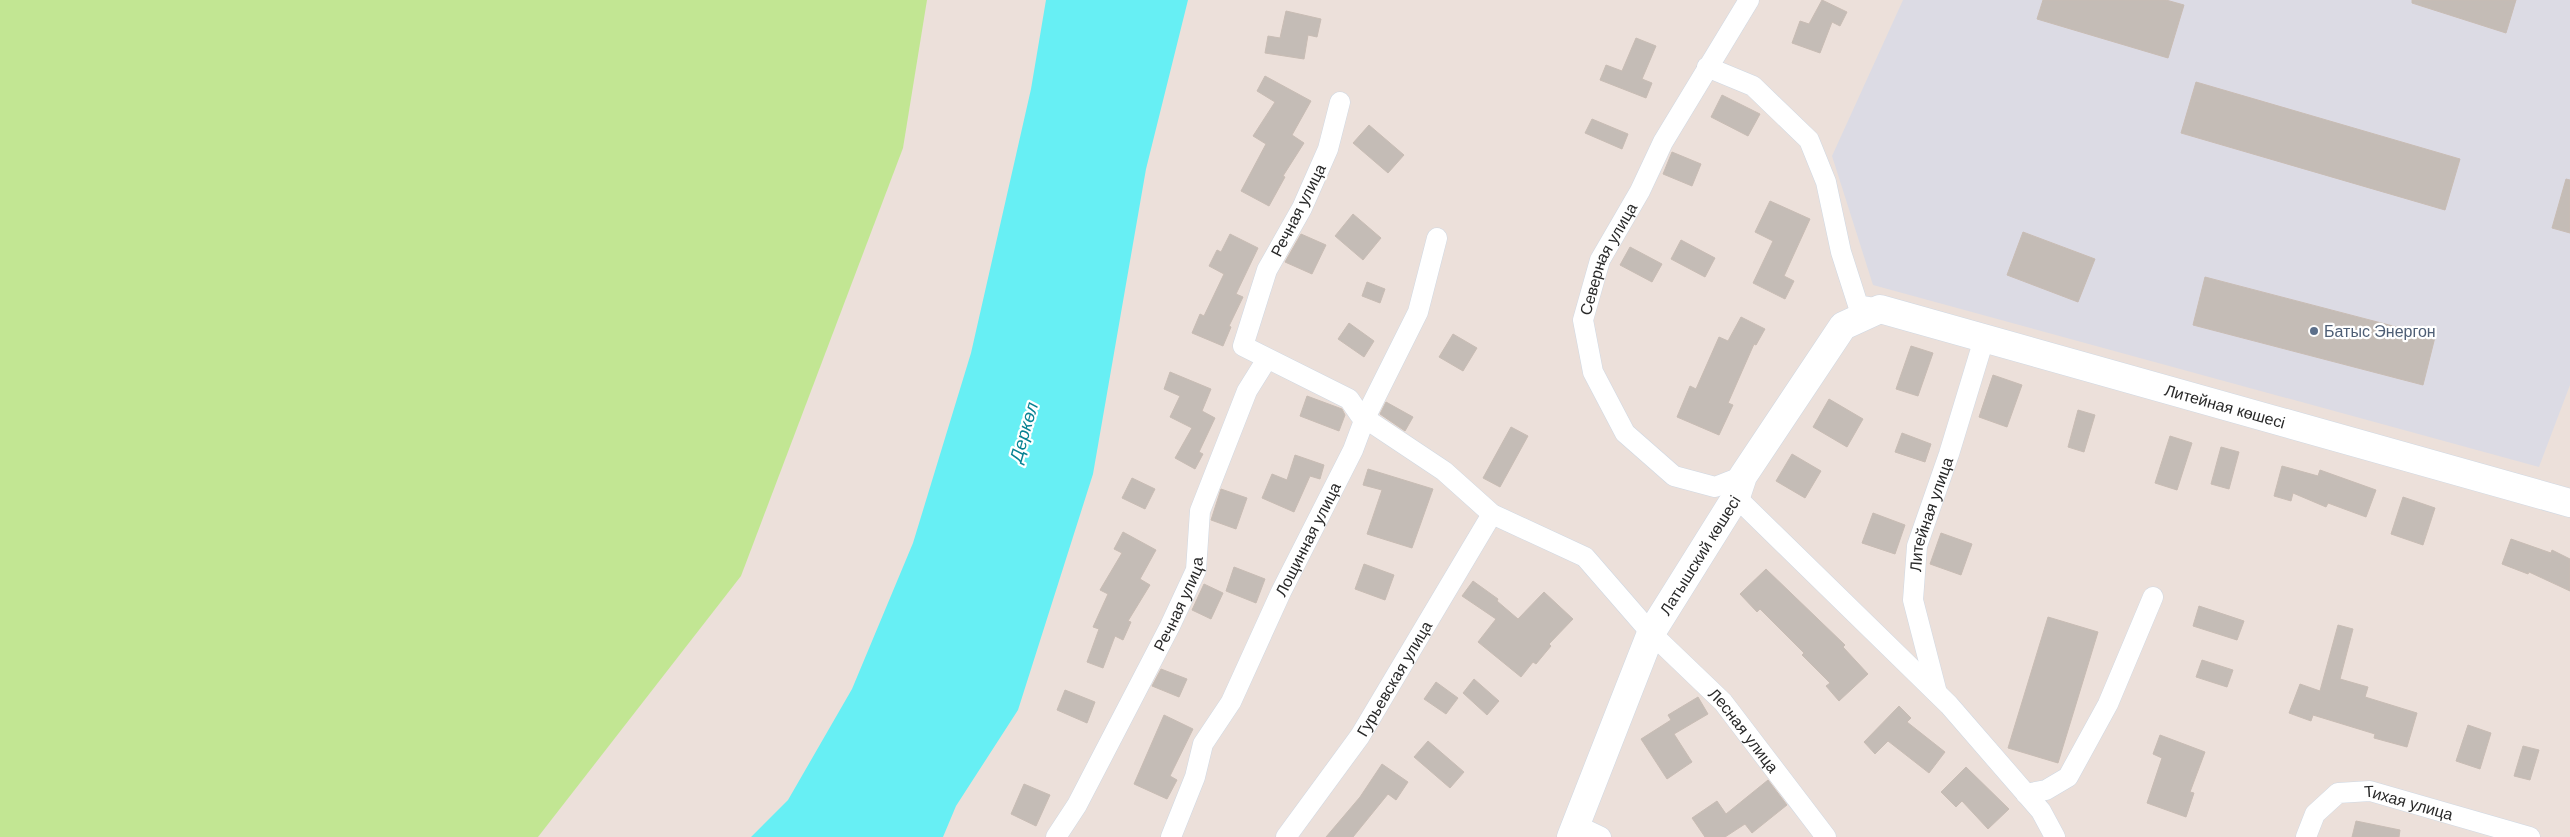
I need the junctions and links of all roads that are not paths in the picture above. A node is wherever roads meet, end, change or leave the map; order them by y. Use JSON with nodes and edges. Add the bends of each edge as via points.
{"nodes":[{"id":1,"x":1749,"y":0,"type":"edge"},
{"id":2,"x":1707,"y":67,"type":"junction"},
{"id":3,"x":1340,"y":102,"type":"dead end"},
{"id":4,"x":1437,"y":238,"type":"dead end"},
{"id":5,"x":1880,"y":310,"type":"junction"},
{"id":6,"x":1984,"y":339,"type":"junction"},
{"id":7,"x":1243,"y":346,"type":"joint"},
{"id":8,"x":1267,"y":359,"type":"junction"},
{"id":9,"x":1365,"y":418,"type":"junction"},
{"id":10,"x":1739,"y":486,"type":"junction"},
{"id":11,"x":2570,"y":504,"type":"edge"},
{"id":12,"x":1492,"y":514,"type":"junction"},
{"id":13,"x":2153,"y":598,"type":"dead end"},
{"id":14,"x":1651,"y":633,"type":"junction"},
{"id":15,"x":1937,"y":694,"type":"junction"},
{"id":16,"x":2026,"y":794,"type":"junction"},
{"id":17,"x":1574,"y":831,"type":"edge"},
{"id":18,"x":1056,"y":837,"type":"edge"},
{"id":19,"x":1171,"y":837,"type":"edge"},
{"id":20,"x":1286,"y":837,"type":"edge"},
{"id":21,"x":1601,"y":837,"type":"edge"},
{"id":22,"x":1826,"y":837,"type":"edge"},
{"id":23,"x":2055,"y":837,"type":"edge"},
{"id":24,"x":2306,"y":837,"type":"edge"},
{"id":25,"x":2530,"y":837,"type":"edge"}],
"edges":[{"from":1,"to":2,"type":"street","name":"Северная улица"},
{"from":2,"to":5,"type":"street","via":[[1753,86],[1809,140],[1826,182],[1841,252],[1858,305]]},
{"from":2,"to":10,"type":"street","name":"Северная улица","via":[[1600,260],[1583,320],[1593,372],[1625,433],[1674,476],[1715,487]]},
{"from":3,"to":7,"type":"street","name":"Речная улица","via":[[1328,149],[1302,208],[1267,270]]},
{"from":4,"to":9,"type":"street","name":"Лощинная улица","via":[[1418,312]]},
{"from":5,"to":6,"type":"street","name":"Литейная көшесі"},
{"from":5,"to":10,"type":"street","name":"Латышский көшесі","via":[[1843,326]]},
{"from":6,"to":11,"type":"street","name":"Литейная көшесі"},
{"from":6,"to":15,"type":"street","name":"Литейная улица","via":[[1917,546],[1913,600]]},
{"from":7,"to":8,"type":"street","name":"Лесная улица"},
{"from":8,"to":9,"type":"street","name":"Лесная улица","via":[[1349,399]]},
{"from":8,"to":18,"type":"street","name":"Речная улица","via":[[1247,391],[1200,511],[1196,570],[1077,804]]},
{"from":9,"to":12,"type":"street","name":"Лесная улица","via":[[1444,470]]},
{"from":9,"to":19,"type":"street","name":"Лощинная улица","via":[[1231,702],[1203,744],[1195,777]]},
{"from":10,"to":14,"type":"street","name":"Латышский көшесі"},
{"from":10,"to":15,"type":"street","name":"Литейная улица"},
{"from":12,"to":14,"type":"street","name":"Лесная улица","via":[[1586,557]]},
{"from":12,"to":20,"type":"street","name":"Гурьевская улица","via":[[1360,736]]},
{"from":13,"to":16,"type":"street","via":[[2108,704],[2068,776],[2046,790]]},
{"from":14,"to":17,"type":"street","name":"Латышский көшесі"},
{"from":14,"to":22,"type":"street","name":"Лесная улица","via":[[1723,702]]},
{"from":15,"to":16,"type":"street","name":"Литейная улица"},
{"from":16,"to":23,"type":"street","name":"Литейная улица","via":[[2041,810]]},
{"from":17,"to":21,"type":"street"},
{"from":24,"to":25,"type":"street","name":"Тихая улица","via":[[2315,814],[2338,793],[2370,792]]}]}
